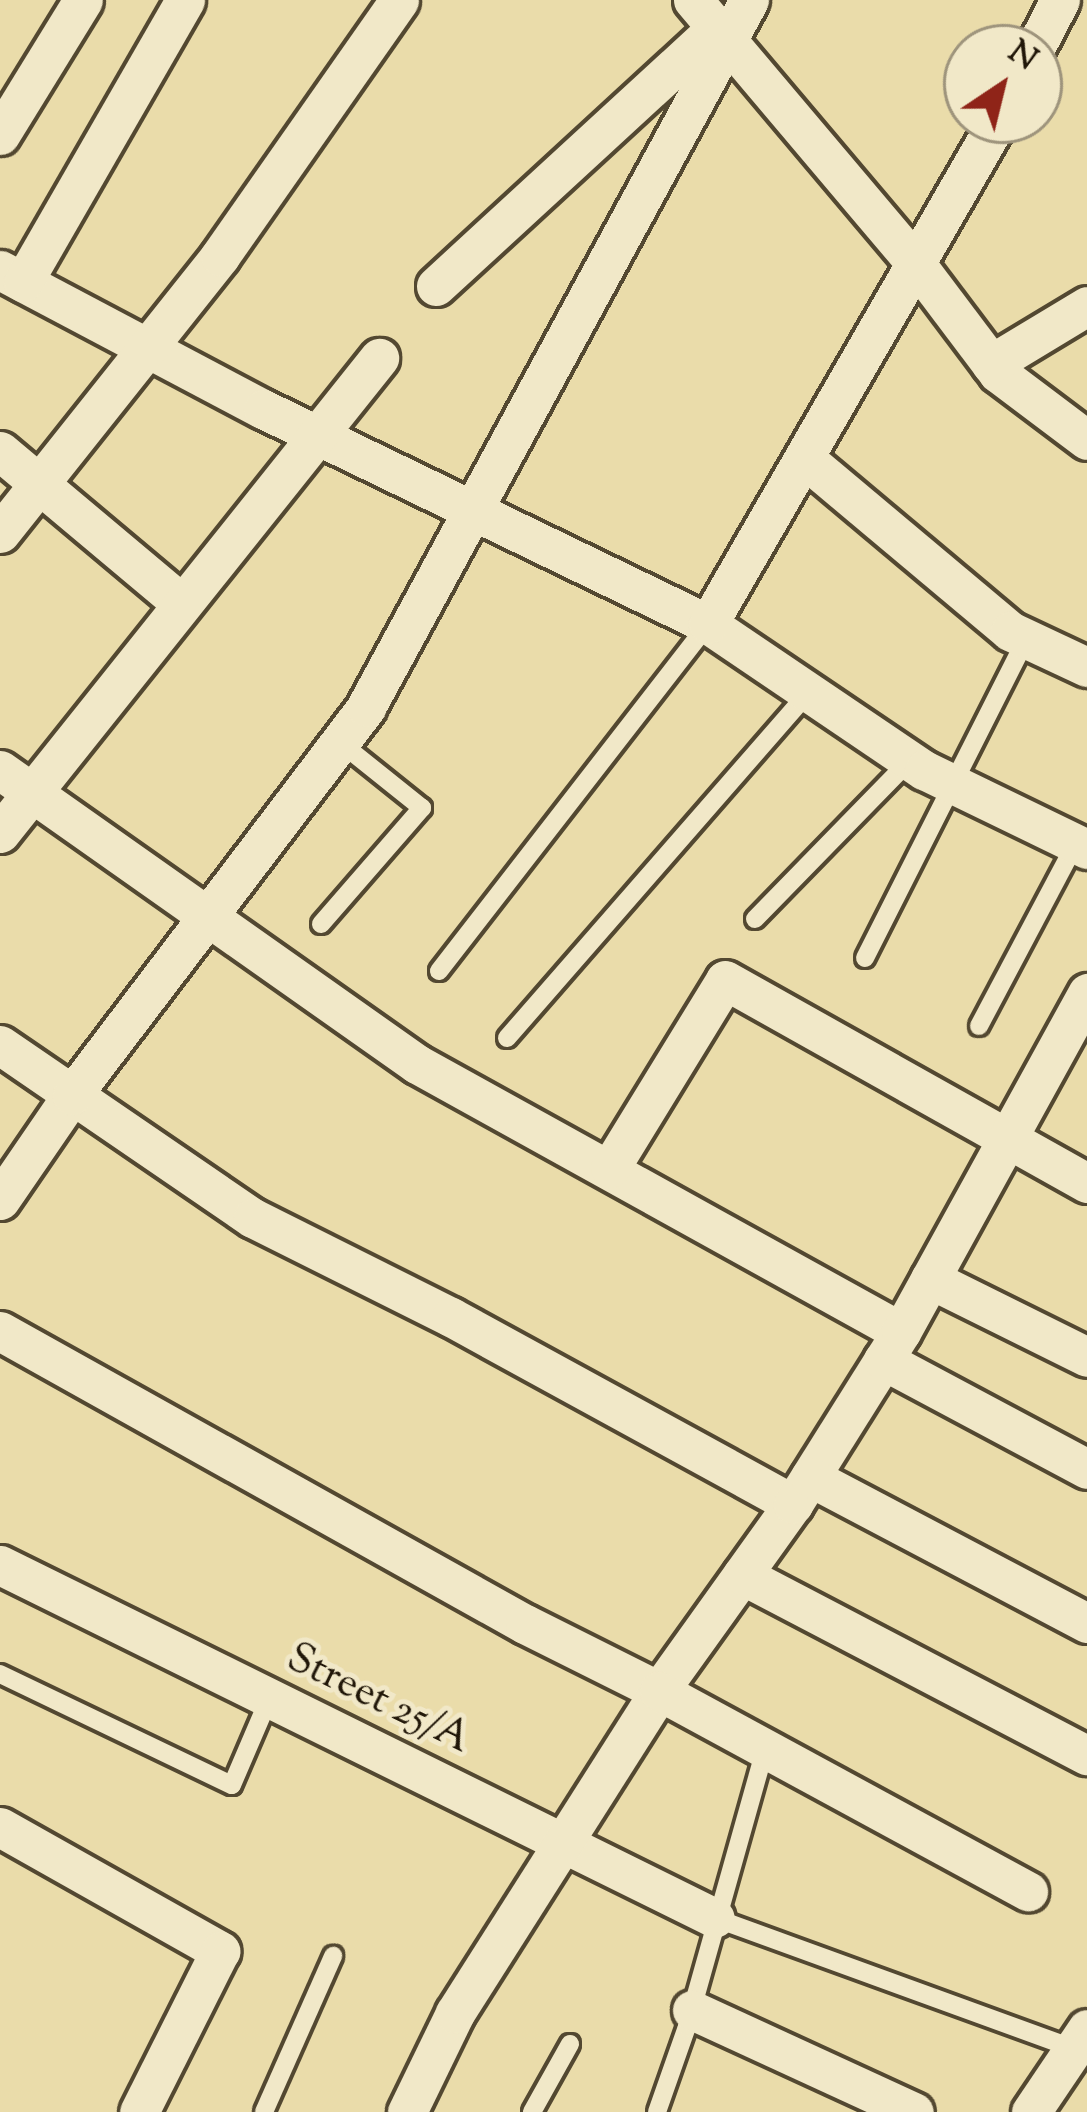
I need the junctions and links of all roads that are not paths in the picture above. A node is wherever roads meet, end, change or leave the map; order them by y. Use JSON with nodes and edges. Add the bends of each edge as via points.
{"nodes":[{"id":1,"x":83,"y":0,"type":"edge"},
{"id":2,"x":185,"y":0,"type":"edge"},
{"id":3,"x":399,"y":0,"type":"edge"},
{"id":4,"x":749,"y":0,"type":"edge"},
{"id":5,"x":711,"y":23,"type":"edge"},
{"id":6,"x":0,"y":135,"type":"edge"},
{"id":7,"x":984,"y":144,"type":"edge"},
{"id":8,"x":916,"y":264,"type":"junction"},
{"id":9,"x":12,"y":276,"type":"edge"},
{"id":10,"x":436,"y":286,"type":"dead end"},
{"id":11,"x":1087,"y":306,"type":"edge"},
{"id":12,"x":146,"y":347,"type":"junction"},
{"id":13,"x":379,"y":358,"type":"dead end"},
{"id":14,"x":991,"y":364,"type":"junction"},
{"id":15,"x":314,"y":434,"type":"junction"},
{"id":16,"x":1087,"y":440,"type":"edge"},
{"id":17,"x":0,"y":451,"type":"edge"},
{"id":18,"x":804,"y":458,"type":"junction"},
{"id":19,"x":39,"y":484,"type":"junction"},
{"id":20,"x":474,"y":511,"type":"junction"},
{"id":21,"x":0,"y":533,"type":"edge"},
{"id":22,"x":181,"y":604,"type":"junction"},
{"id":23,"x":708,"y":624,"type":"junction"},
{"id":24,"x":1026,"y":639,"type":"junction"},
{"id":25,"x":1087,"y":667,"type":"edge"},
{"id":26,"x":808,"y":692,"type":"junction"},
{"id":27,"x":341,"y":743,"type":"junction"},
{"id":28,"x":910,"y":760,"type":"junction"},
{"id":29,"x":15,"y":782,"type":"edge"},
{"id":30,"x":950,"y":782,"type":"junction"},
{"id":31,"x":0,"y":833,"type":"edge"},
{"id":32,"x":1082,"y":846,"type":"edge"},
{"id":33,"x":206,"y":919,"type":"junction"},
{"id":34,"x":755,"y":919,"type":"dead end"},
{"id":35,"x":321,"y":923,"type":"dead end"},
{"id":36,"x":865,"y":958,"type":"dead end"},
{"id":37,"x":439,"y":971,"type":"dead end"},
{"id":38,"x":1087,"y":993,"type":"edge"},
{"id":39,"x":979,"y":1026,"type":"dead end"},
{"id":40,"x":506,"y":1038,"type":"dead end"},
{"id":41,"x":0,"y":1045,"type":"edge"},
{"id":42,"x":72,"y":1095,"type":"junction"},
{"id":43,"x":1006,"y":1141,"type":"junction"},
{"id":44,"x":610,"y":1168,"type":"junction"},
{"id":45,"x":5,"y":1181,"type":"edge"},
{"id":46,"x":1087,"y":1183,"type":"edge"},
{"id":47,"x":930,"y":1279,"type":"junction"},
{"id":48,"x":0,"y":1330,"type":"edge"},
{"id":49,"x":892,"y":1346,"type":"junction"},
{"id":50,"x":1087,"y":1357,"type":"edge"},
{"id":51,"x":1087,"y":1469,"type":"edge"},
{"id":52,"x":801,"y":1491,"type":"junction"},
{"id":53,"x":0,"y":1565,"type":"edge"},
{"id":54,"x":742,"y":1575,"type":"junction"},
{"id":55,"x":1087,"y":1623,"type":"edge"},
{"id":56,"x":0,"y":1674,"type":"edge"},
{"id":57,"x":658,"y":1691,"type":"junction"},
{"id":58,"x":268,"y":1701,"type":"junction"},
{"id":59,"x":765,"y":1749,"type":"junction"},
{"id":60,"x":1087,"y":1755,"type":"edge"},
{"id":61,"x":0,"y":1827,"type":"edge"},
{"id":62,"x":562,"y":1843,"type":"junction"},
{"id":63,"x":1028,"y":1891,"type":"dead end"},
{"id":64,"x":715,"y":1918,"type":"junction"},
{"id":65,"x":333,"y":1956,"type":"dead end"},
{"id":66,"x":692,"y":2010,"type":"junction"},
{"id":67,"x":571,"y":2044,"type":"dead end"},
{"id":68,"x":1083,"y":2045,"type":"edge"},
{"id":69,"x":139,"y":2112,"type":"edge"},
{"id":70,"x":264,"y":2112,"type":"edge"},
{"id":71,"x":407,"y":2112,"type":"edge"},
{"id":72,"x":532,"y":2112,"type":"edge"},
{"id":73,"x":657,"y":2112,"type":"edge"},
{"id":74,"x":914,"y":2112,"type":"edge"},
{"id":75,"x":1031,"y":2112,"type":"edge"}],
"edges":[{"from":1,"to":6,"type":"street"},
{"from":2,"to":9,"type":"street"},
{"from":3,"to":12,"type":"street","via":[[220,256]]},
{"from":4,"to":5,"type":"street"},
{"from":5,"to":8,"type":"street"},
{"from":5,"to":10,"type":"street"},
{"from":5,"to":20,"type":"street"},
{"from":7,"to":8,"type":"street"},
{"from":8,"to":14,"type":"street"},
{"from":8,"to":18,"type":"street"},
{"from":9,"to":12,"type":"street"},
{"from":11,"to":14,"type":"street"},
{"from":12,"to":15,"type":"street"},
{"from":12,"to":19,"type":"street"},
{"from":13,"to":15,"type":"street"},
{"from":14,"to":16,"type":"street"},
{"from":15,"to":20,"type":"street"},
{"from":15,"to":22,"type":"street"},
{"from":17,"to":19,"type":"street"},
{"from":18,"to":23,"type":"street"},
{"from":18,"to":24,"type":"street"},
{"from":19,"to":21,"type":"street"},
{"from":19,"to":22,"type":"street"},
{"from":20,"to":23,"type":"street"},
{"from":20,"to":27,"type":"street"},
{"from":22,"to":29,"type":"street"},
{"from":23,"to":26,"type":"street"},
{"from":23,"to":37,"type":"lane"},
{"from":24,"to":25,"type":"street"},
{"from":24,"to":30,"type":"lane"},
{"from":26,"to":28,"type":"street"},
{"from":26,"to":40,"type":"lane"},
{"from":27,"to":33,"type":"street"},
{"from":27,"to":35,"type":"lane","via":[[422,808]]},
{"from":28,"to":30,"type":"street"},
{"from":28,"to":34,"type":"lane"},
{"from":29,"to":31,"type":"street"},
{"from":29,"to":33,"type":"street"},
{"from":30,"to":32,"type":"street"},
{"from":30,"to":36,"type":"lane"},
{"from":32,"to":39,"type":"lane"},
{"from":33,"to":42,"type":"street"},
{"from":33,"to":44,"type":"street","via":[[417,1064]]},
{"from":38,"to":43,"type":"street"},
{"from":41,"to":42,"type":"street"},
{"from":42,"to":45,"type":"street"},
{"from":42,"to":52,"type":"street","via":[[253,1218]]},
{"from":43,"to":44,"type":"street","via":[[724,980]]},
{"from":43,"to":46,"type":"street"},
{"from":43,"to":47,"type":"street"},
{"from":44,"to":49,"type":"street"},
{"from":47,"to":49,"type":"street"},
{"from":47,"to":50,"type":"street"},
{"from":48,"to":57,"type":"street"},
{"from":49,"to":51,"type":"street"},
{"from":49,"to":52,"type":"street"},
{"from":52,"to":54,"type":"street"},
{"from":52,"to":55,"type":"street"},
{"from":53,"to":58,"type":"street","name":"Street 25/A"},
{"from":54,"to":57,"type":"street"},
{"from":54,"to":60,"type":"street"},
{"from":56,"to":58,"type":"lane","via":[[232,1785]]},
{"from":57,"to":59,"type":"street"},
{"from":57,"to":62,"type":"street"},
{"from":58,"to":62,"type":"street","name":"Street 25/A"},
{"from":59,"to":63,"type":"street"},
{"from":59,"to":64,"type":"lane"},
{"from":61,"to":69,"type":"street","via":[[220,1951]]},
{"from":62,"to":64,"type":"street","name":"Street 25/A"},
{"from":62,"to":71,"type":"street","via":[[455,2013]]},
{"from":64,"to":66,"type":"lane"},
{"from":64,"to":68,"type":"lane"},
{"from":65,"to":70,"type":"lane"},
{"from":66,"to":73,"type":"lane"},
{"from":66,"to":74,"type":"street"},
{"from":67,"to":72,"type":"lane"},
{"from":68,"to":75,"type":"street"}]}
